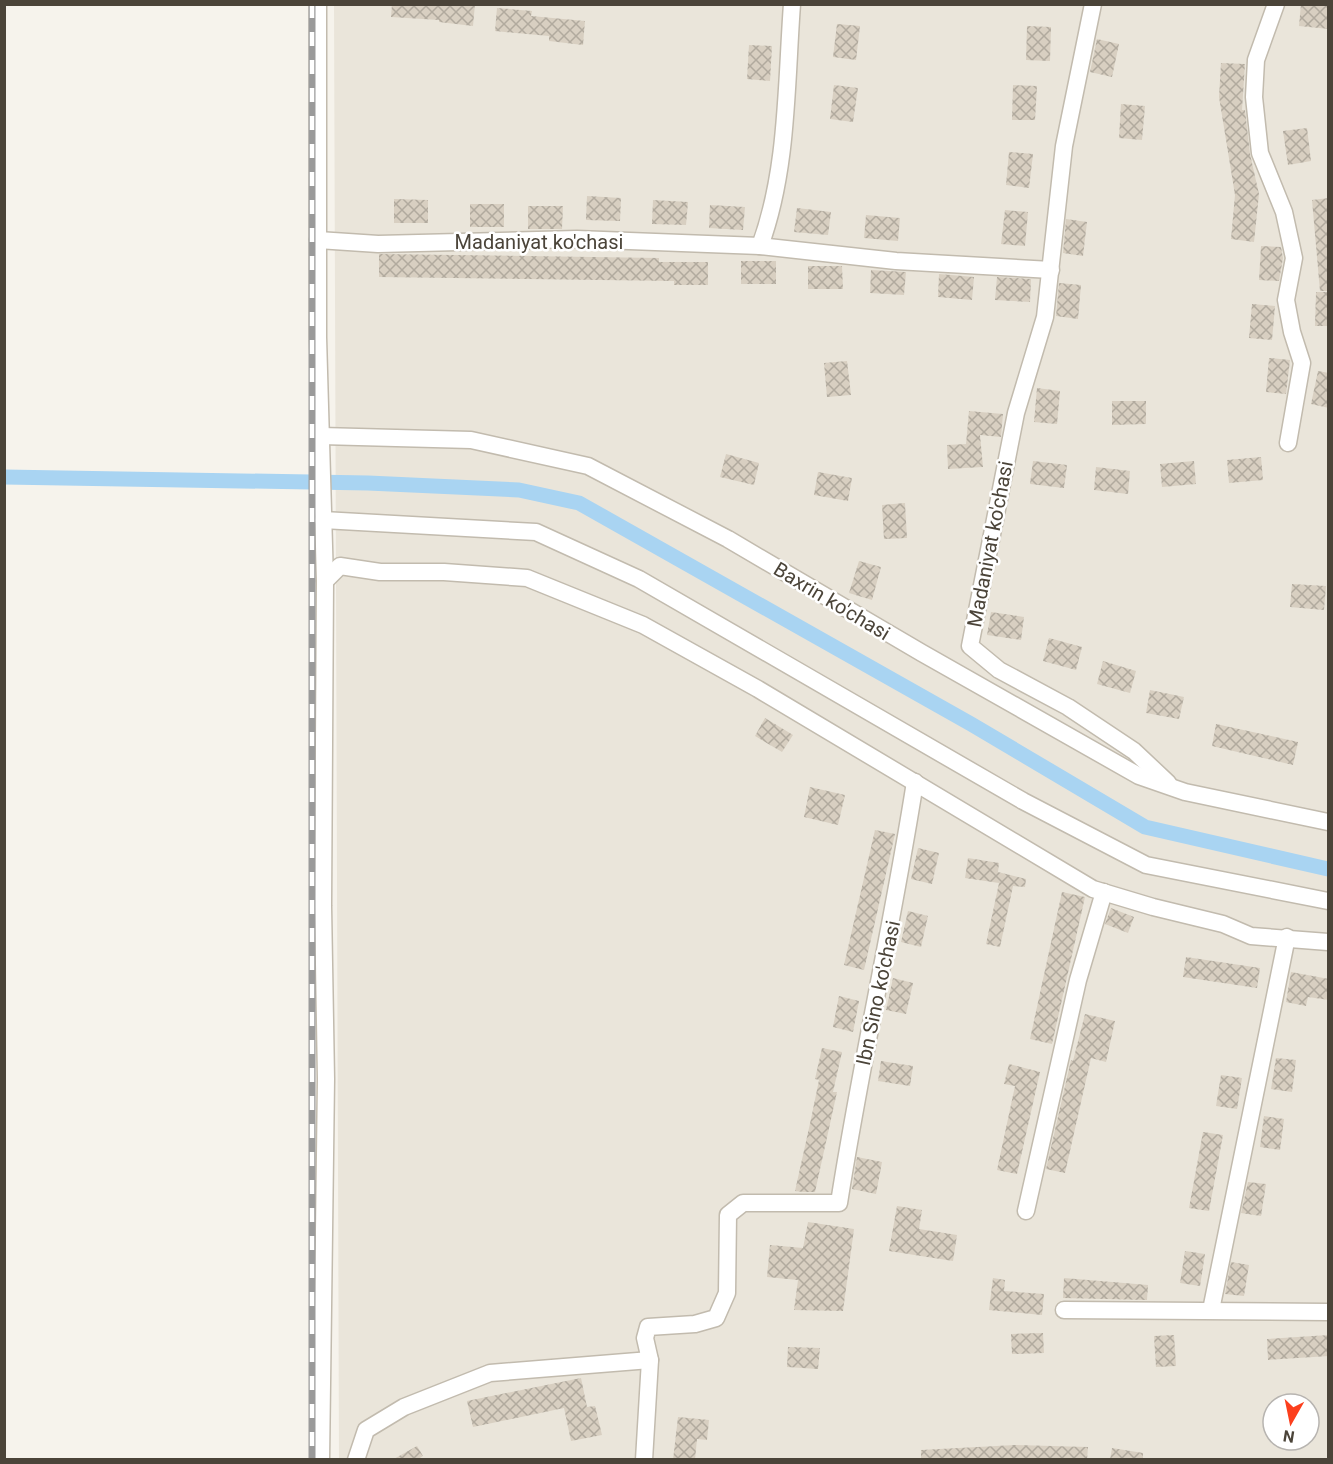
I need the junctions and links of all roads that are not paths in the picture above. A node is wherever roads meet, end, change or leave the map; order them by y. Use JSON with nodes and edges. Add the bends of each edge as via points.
{"nodes":[{"id":1,"x":318,"y":4,"type":"edge"},
{"id":2,"x":792,"y":4,"type":"edge"},
{"id":3,"x":1093,"y":4,"type":"edge"},
{"id":4,"x":1276,"y":4,"type":"edge"},
{"id":5,"x":318,"y":240,"type":"junction"},
{"id":6,"x":760,"y":246,"type":"junction"},
{"id":7,"x":1051,"y":270,"type":"junction"},
{"id":8,"x":321,"y":436,"type":"junction"},
{"id":9,"x":1288,"y":443,"type":"dead end"},
{"id":10,"x":323,"y":520,"type":"junction"},
{"id":11,"x":325,"y":580,"type":"junction"},
{"id":12,"x":915,"y":782,"type":"junction"},
{"id":13,"x":1173,"y":788,"type":"junction"},
{"id":14,"x":1329,"y":822,"type":"edge"},
{"id":15,"x":1104,"y":892,"type":"junction"},
{"id":16,"x":1329,"y":901,"type":"edge"},
{"id":17,"x":1287,"y":937,"type":"junction"},
{"id":18,"x":1329,"y":942,"type":"edge"},
{"id":19,"x":1026,"y":1211,"type":"dead end"},
{"id":20,"x":1064,"y":1310,"type":"dead end"},
{"id":21,"x":1211,"y":1311,"type":"junction"},
{"id":22,"x":1329,"y":1312,"type":"edge"},
{"id":23,"x":650,"y":1360,"type":"junction"},
{"id":24,"x":321,"y":1460,"type":"edge"},
{"id":25,"x":356,"y":1460,"type":"edge"},
{"id":26,"x":644,"y":1460,"type":"edge"}],
"edges":[{"from":1,"to":5,"type":"street"},
{"from":2,"to":6,"type":"street","via":[[782,148],[771,217]]},
{"from":3,"to":7,"type":"street","name":"Madaniyat ko'chasi","via":[[1064,146]]},
{"from":4,"to":9,"type":"street","via":[[1256,60],[1254,97],[1260,153],[1284,212],[1294,258],[1286,300],[1302,363]]},
{"from":5,"to":6,"type":"street","name":"Madaniyat ko'chasi","via":[[378,244],[577,239]]},
{"from":5,"to":8,"type":"street"},
{"from":6,"to":7,"type":"street","name":"Madaniyat ko'chasi","via":[[896,261]]},
{"from":7,"to":13,"type":"street","name":"Madaniyat ko'chasi","via":[[1045,317],[1016,413],[970,646],[999,670],[1068,707],[1134,751]]},
{"from":8,"to":10,"type":"street"},
{"from":8,"to":13,"type":"street","name":"Baxrin ko'chasi","via":[[471,440],[588,465],[728,539],[1139,776]]},
{"from":10,"to":11,"type":"street"},
{"from":10,"to":16,"type":"street","via":[[536,532],[639,579],[1023,801],[1146,865]]},
{"from":11,"to":12,"type":"street","via":[[340,566],[380,572],[527,578],[643,625]]},
{"from":11,"to":24,"type":"street","via":[[326,1079]]},
{"from":12,"to":15,"type":"street","via":[[990,830]]},
{"from":12,"to":23,"type":"street","name":"Ibn Sino ko'chasi","via":[[839,1203],[743,1203],[728,1215],[727,1293],[716,1318],[695,1324],[648,1327],[645,1338]]},
{"from":13,"to":14,"type":"street","name":"Baxrin ko'chasi"},
{"from":15,"to":17,"type":"street","via":[[1223,924],[1251,936]]},
{"from":15,"to":19,"type":"street","via":[[1078,980]]},
{"from":17,"to":18,"type":"street"},
{"from":17,"to":21,"type":"street"},
{"from":20,"to":21,"type":"street"},
{"from":21,"to":22,"type":"street"},
{"from":23,"to":25,"type":"street","via":[[490,1372],[404,1407],[366,1430]]},
{"from":23,"to":26,"type":"street"}]}
